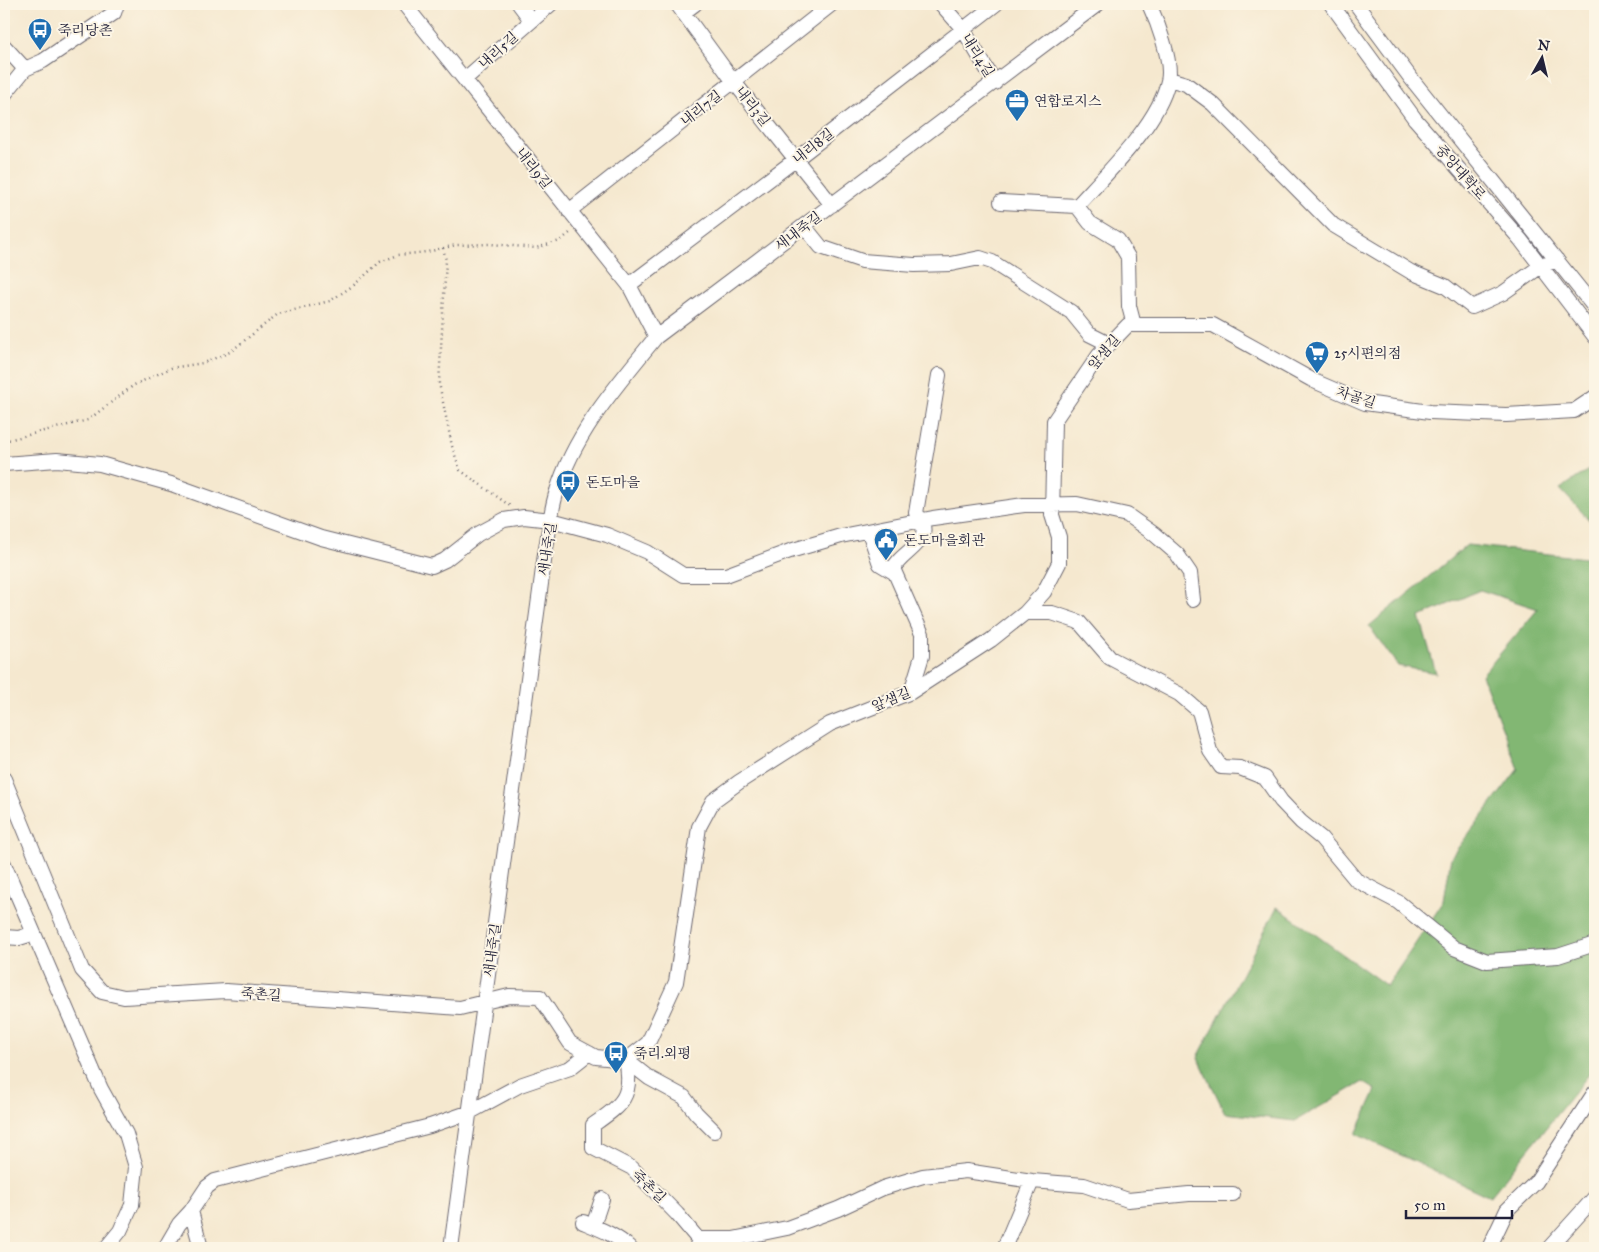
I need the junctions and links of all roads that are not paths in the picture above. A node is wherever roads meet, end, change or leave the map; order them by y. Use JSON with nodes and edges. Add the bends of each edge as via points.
{"nodes":[{"id":1,"x":117,"y":4,"type":"edge"},
{"id":2,"x":404,"y":4,"type":"edge"},
{"id":3,"x":519,"y":4,"type":"edge"},
{"id":4,"x":551,"y":4,"type":"edge"},
{"id":5,"x":695,"y":4,"type":"edge"},
{"id":6,"x":832,"y":4,"type":"edge"},
{"id":7,"x":941,"y":4,"type":"edge"},
{"id":8,"x":996,"y":4,"type":"edge"},
{"id":9,"x":1098,"y":4,"type":"edge"},
{"id":10,"x":1149,"y":4,"type":"edge"},
{"id":11,"x":1331,"y":4,"type":"edge"},
{"id":12,"x":1356,"y":4,"type":"edge"},
{"id":13,"x":680,"y":8,"type":"edge"},
{"id":14,"x":531,"y":20,"type":"junction"},
{"id":15,"x":963,"y":30,"type":"junction"},
{"id":16,"x":4,"y":46,"type":"edge"},
{"id":17,"x":25,"y":69,"type":"junction"},
{"id":18,"x":1169,"y":79,"type":"junction"},
{"id":19,"x":465,"y":80,"type":"junction"},
{"id":20,"x":734,"y":82,"type":"junction"},
{"id":21,"x":995,"y":83,"type":"junction"},
{"id":22,"x":4,"y":95,"type":"edge"},
{"id":23,"x":795,"y":160,"type":"junction"},
{"id":24,"x":1001,"y":202,"type":"dead end"},
{"id":25,"x":832,"y":205,"type":"junction"},
{"id":26,"x":1077,"y":206,"type":"junction"},
{"id":27,"x":569,"y":211,"type":"junction"},
{"id":28,"x":804,"y":226,"type":"junction"},
{"id":29,"x":1556,"y":260,"type":"junction"},
{"id":30,"x":1541,"y":266,"type":"junction"},
{"id":31,"x":629,"y":285,"type":"junction"},
{"id":32,"x":1595,"y":308,"type":"edge"},
{"id":33,"x":1131,"y":325,"type":"junction"},
{"id":34,"x":1595,"y":337,"type":"edge"},
{"id":35,"x":656,"y":338,"type":"junction"},
{"id":36,"x":1109,"y":344,"type":"junction"},
{"id":37,"x":939,"y":375,"type":"dead end"},
{"id":38,"x":1595,"y":397,"type":"edge"},
{"id":39,"x":4,"y":464,"type":"edge"},
{"id":40,"x":1052,"y":504,"type":"junction"},
{"id":41,"x":551,"y":520,"type":"junction"},
{"id":42,"x":922,"y":520,"type":"junction"},
{"id":43,"x":869,"y":532,"type":"junction"},
{"id":44,"x":892,"y":571,"type":"junction"},
{"id":45,"x":1193,"y":600,"type":"dead end"},
{"id":46,"x":1026,"y":613,"type":"junction"},
{"id":47,"x":911,"y":692,"type":"junction"},
{"id":48,"x":4,"y":779,"type":"edge"},
{"id":49,"x":4,"y":864,"type":"edge"},
{"id":50,"x":32,"y":934,"type":"junction"},
{"id":51,"x":4,"y":936,"type":"edge"},
{"id":52,"x":1595,"y":944,"type":"edge"},
{"id":53,"x":485,"y":1003,"type":"junction"},
{"id":54,"x":589,"y":1053,"type":"junction"},
{"id":55,"x":626,"y":1060,"type":"junction"},
{"id":56,"x":1595,"y":1092,"type":"edge"},
{"id":57,"x":470,"y":1112,"type":"junction"},
{"id":58,"x":714,"y":1130,"type":"dead end"},
{"id":59,"x":1032,"y":1181,"type":"junction"},
{"id":60,"x":1233,"y":1194,"type":"dead end"},
{"id":61,"x":1595,"y":1197,"type":"edge"},
{"id":62,"x":602,"y":1199,"type":"dead end"},
{"id":63,"x":191,"y":1211,"type":"junction"},
{"id":64,"x":697,"y":1244,"type":"edge"},
{"id":65,"x":106,"y":1248,"type":"edge"},
{"id":66,"x":165,"y":1248,"type":"edge"},
{"id":67,"x":201,"y":1248,"type":"edge"},
{"id":68,"x":451,"y":1248,"type":"edge"},
{"id":69,"x":630,"y":1248,"type":"edge"},
{"id":70,"x":1004,"y":1248,"type":"edge"},
{"id":71,"x":1489,"y":1248,"type":"edge"},
{"id":72,"x":1549,"y":1248,"type":"edge"}],
"edges":[{"from":1,"to":17,"type":"street","via":[[114,13]]},
{"from":2,"to":19,"type":"street","name":"내리9길"},
{"from":3,"to":14,"type":"street"},
{"from":4,"to":14,"type":"street","name":"내리5길"},
{"from":5,"to":13,"type":"street"},
{"from":6,"to":20,"type":"street","name":"내리7길"},
{"from":7,"to":15,"type":"street","name":"내리4길"},
{"from":8,"to":15,"type":"street","name":"내리8길"},
{"from":9,"to":21,"type":"street","name":"새내죽길"},
{"from":10,"to":18,"type":"street","via":[[1162,32]]},
{"from":11,"to":30,"type":"street","name":"중앙대학로","via":[[1415,119]]},
{"from":12,"to":29,"type":"street","name":"중앙대학로","via":[[1410,78]]},
{"from":13,"to":20,"type":"street","name":"내리3길"},
{"from":14,"to":19,"type":"street","name":"내리5길"},
{"from":15,"to":21,"type":"street","name":"내리4길"},
{"from":15,"to":23,"type":"street","name":"내리8길"},
{"from":16,"to":17,"type":"street"},
{"from":17,"to":22,"type":"street"},
{"from":18,"to":26,"type":"street","via":[[1158,107],[1127,151]]},
{"from":18,"to":30,"type":"street","via":[[1186,84],[1213,104],[1333,225],[1411,272],[1445,286],[1472,307],[1503,293]]},
{"from":19,"to":27,"type":"street","name":"내리9길"},
{"from":20,"to":23,"type":"street","name":"내리3길"},
{"from":20,"to":27,"type":"street","name":"내리7길"},
{"from":21,"to":25,"type":"street","name":"새내죽길"},
{"from":23,"to":25,"type":"street","name":"내리3길"},
{"from":23,"to":31,"type":"street","name":"내리8길"},
{"from":24,"to":26,"type":"street"},
{"from":25,"to":28,"type":"street","name":"새내죽길"},
{"from":26,"to":33,"type":"street","via":[[1090,223],[1118,240],[1128,257]]},
{"from":27,"to":31,"type":"street","name":"내리9길"},
{"from":28,"to":35,"type":"street","name":"새내죽길"},
{"from":28,"to":36,"type":"street","via":[[821,247],[862,260],[914,265],[951,264],[980,258],[992,262],[1071,312],[1089,334]]},
{"from":29,"to":30,"type":"street"},
{"from":29,"to":32,"type":"street","name":"중앙대학로"},
{"from":30,"to":34,"type":"street","name":"중앙대학로"},
{"from":31,"to":35,"type":"street","name":"내리9길"},
{"from":33,"to":36,"type":"street","name":"앞샘길"},
{"from":33,"to":38,"type":"street","name":"차골길","via":[[1213,325],[1314,382],[1365,403],[1430,412],[1506,415],[1574,411]]},
{"from":35,"to":41,"type":"street","name":"새내죽길","via":[[619,382],[581,436],[557,491]]},
{"from":36,"to":40,"type":"street","name":"앞샘길","via":[[1054,421]]},
{"from":37,"to":42,"type":"street","via":[[916,513]]},
{"from":39,"to":41,"type":"street","via":[[57,460],[100,464],[171,484],[322,538],[432,566],[504,520]]},
{"from":40,"to":42,"type":"street"},
{"from":40,"to":45,"type":"street","via":[[1077,504],[1127,515],[1177,554],[1190,573]]},
{"from":40,"to":46,"type":"street","name":"앞샘길","via":[[1059,537],[1060,563],[1044,592]]},
{"from":41,"to":43,"type":"street","via":[[607,535],[647,552],[683,575],[726,575],[790,551],[841,536]]},
{"from":41,"to":53,"type":"street","name":"새내죽길"},
{"from":42,"to":43,"type":"street"},
{"from":42,"to":44,"type":"street","via":[[924,532],[919,543],[895,563]]},
{"from":43,"to":44,"type":"street","via":[[880,564]]},
{"from":44,"to":47,"type":"street","via":[[922,634],[922,656]]},
{"from":46,"to":47,"type":"street","name":"앞샘길"},
{"from":46,"to":52,"type":"street","via":[[1052,613],[1079,622],[1110,658],[1179,694],[1199,711],[1210,751],[1221,767],[1240,768],[1265,778],[1281,801],[1320,838],[1356,880],[1398,902],[1454,948],[1487,961],[1558,956]]},
{"from":47,"to":55,"type":"street","name":"앞샘길","via":[[830,724],[713,801],[699,827],[676,982],[648,1043]]},
{"from":48,"to":53,"type":"street","name":"죽촌길","via":[[82,970],[102,992],[124,997],[226,992],[460,1008]]},
{"from":49,"to":50,"type":"street"},
{"from":50,"to":51,"type":"street","via":[[19,938]]},
{"from":50,"to":65,"type":"street","via":[[100,1089],[126,1134],[136,1167],[132,1205],[120,1231]]},
{"from":53,"to":54,"type":"street","name":"죽촌길","via":[[509,996],[540,997],[570,1043]]},
{"from":53,"to":57,"type":"street","name":"새내죽길"},
{"from":54,"to":55,"type":"street","name":"죽촌길"},
{"from":54,"to":57,"type":"street","via":[[570,1068],[520,1086]]},
{"from":55,"to":58,"type":"street","via":[[649,1078],[684,1097]]},
{"from":55,"to":64,"type":"street","name":"죽촌길","via":[[630,1079],[620,1105],[593,1125],[593,1148],[632,1168],[678,1214]]},
{"from":56,"to":71,"type":"street","via":[[1536,1182],[1507,1210]]},
{"from":57,"to":63,"type":"street","via":[[430,1126],[215,1181]]},
{"from":57,"to":68,"type":"street","name":"새내죽길"},
{"from":59,"to":60,"type":"street","via":[[1084,1184],[1128,1200],[1189,1194]]},
{"from":59,"to":64,"type":"street","via":[[966,1171],[923,1176],[883,1188],[787,1228]]},
{"from":59,"to":70,"type":"street"},
{"from":61,"to":72,"type":"street"},
{"from":62,"to":69,"type":"street","via":[[588,1224]]},
{"from":63,"to":66,"type":"street"},
{"from":63,"to":67,"type":"street"}]}
